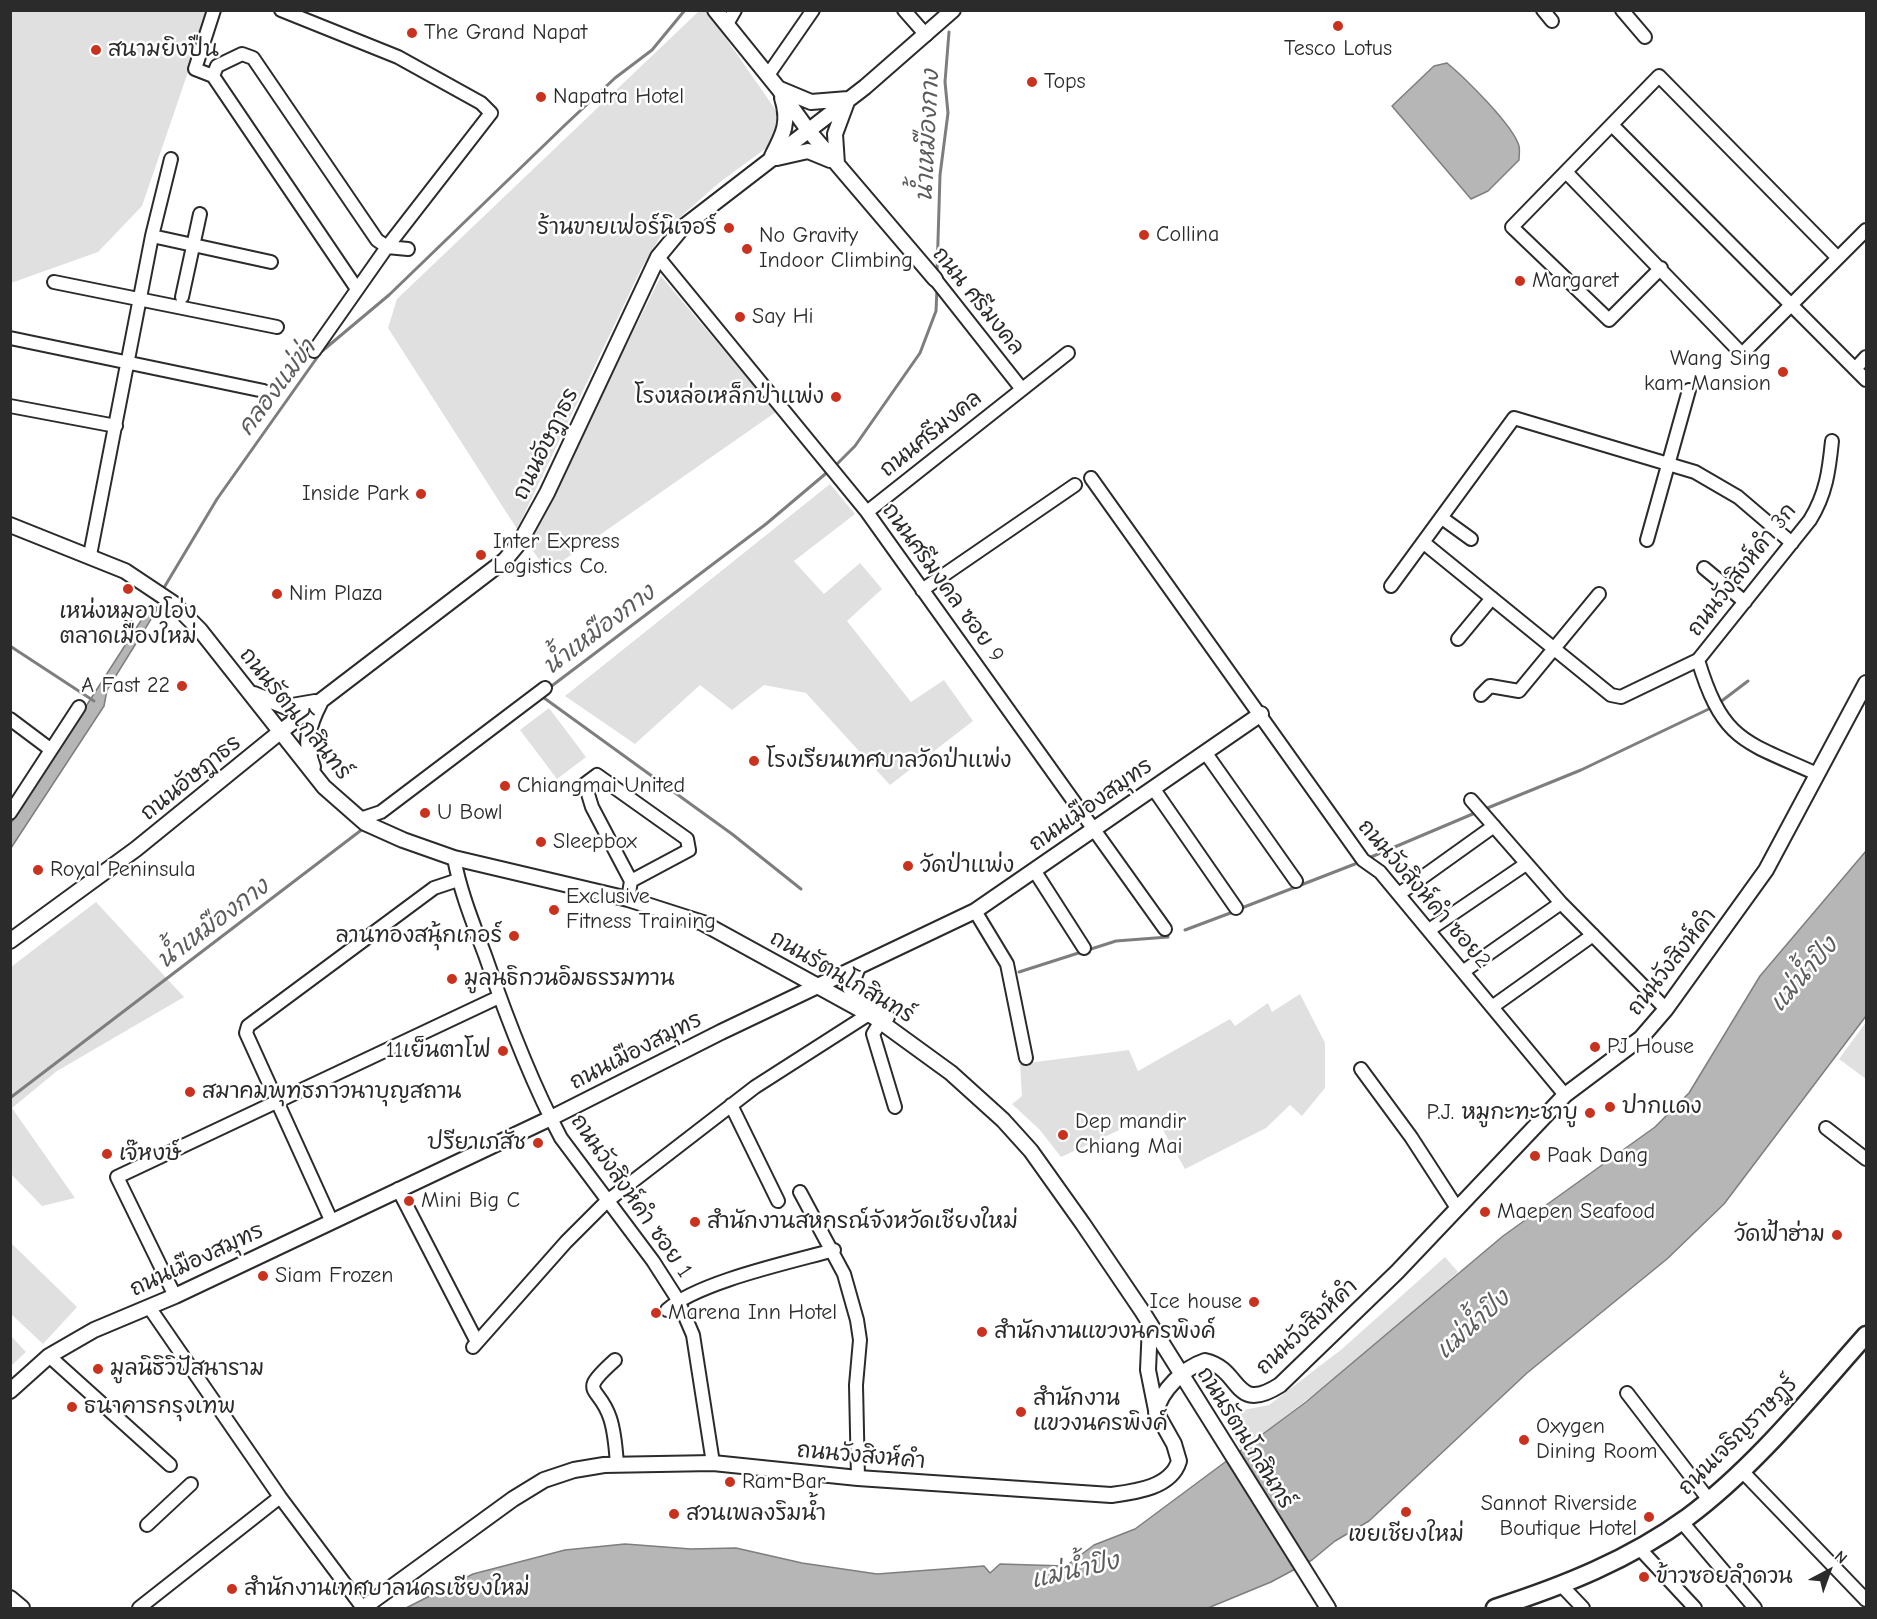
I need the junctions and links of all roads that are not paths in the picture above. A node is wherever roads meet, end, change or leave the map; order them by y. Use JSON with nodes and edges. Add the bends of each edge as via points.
{"nodes":[{"id":1,"x":214,"y":10,"type":"edge"},
{"id":2,"x":281,"y":10,"type":"edge"},
{"id":3,"x":716,"y":10,"type":"edge"},
{"id":4,"x":735,"y":10,"type":"edge"},
{"id":5,"x":813,"y":10,"type":"edge"},
{"id":6,"x":904,"y":10,"type":"edge"},
{"id":7,"x":953,"y":10,"type":"edge"},
{"id":8,"x":1543,"y":10,"type":"edge"},
{"id":9,"x":1622,"y":10,"type":"edge"},
{"id":10,"x":308,"y":15,"type":"edge"},
{"id":11,"x":1552,"y":21,"type":"dead end"},
{"id":12,"x":727,"y":24,"type":"junction"},
{"id":13,"x":926,"y":35,"type":"junction"},
{"id":14,"x":1645,"y":37,"type":"dead end"},
{"id":15,"x":768,"y":75,"type":"junction"},
{"id":16,"x":213,"y":76,"type":"junction"},
{"id":17,"x":778,"y":88,"type":"junction"},
{"id":18,"x":849,"y":99,"type":"junction"},
{"id":19,"x":1612,"y":125,"type":"junction"},
{"id":20,"x":808,"y":130,"type":"junction"},
{"id":21,"x":171,"y":159,"type":"dead end"},
{"id":22,"x":769,"y":161,"type":"junction"},
{"id":23,"x":837,"y":164,"type":"junction"},
{"id":24,"x":1566,"y":172,"type":"junction"},
{"id":25,"x":200,"y":214,"type":"dead end"},
{"id":26,"x":1866,"y":230,"type":"edge"},
{"id":27,"x":152,"y":236,"type":"junction"},
{"id":28,"x":193,"y":245,"type":"junction"},
{"id":29,"x":387,"y":246,"type":"junction"},
{"id":30,"x":408,"y":249,"type":"dead end"},
{"id":31,"x":658,"y":257,"type":"junction"},
{"id":32,"x":1838,"y":258,"type":"junction"},
{"id":33,"x":271,"y":262,"type":"dead end"},
{"id":34,"x":1661,"y":268,"type":"junction"},
{"id":35,"x":935,"y":279,"type":"joint"},
{"id":36,"x":54,"y":282,"type":"dead end"},
{"id":37,"x":357,"y":289,"type":"junction"},
{"id":38,"x":182,"y":297,"type":"dead end"},
{"id":39,"x":140,"y":300,"type":"junction"},
{"id":40,"x":1791,"y":306,"type":"junction"},
{"id":41,"x":277,"y":327,"type":"dead end"},
{"id":42,"x":10,"y":338,"type":"edge"},
{"id":43,"x":314,"y":351,"type":"dead end"},
{"id":44,"x":1068,"y":353,"type":"dead end"},
{"id":45,"x":1866,"y":357,"type":"edge"},
{"id":46,"x":128,"y":363,"type":"junction"},
{"id":47,"x":1855,"y":369,"type":"junction"},
{"id":48,"x":1866,"y":380,"type":"edge"},
{"id":49,"x":1021,"y":388,"type":"junction"},
{"id":50,"x":1689,"y":390,"type":"dead end"},
{"id":51,"x":264,"y":391,"type":"dead end"},
{"id":52,"x":10,"y":406,"type":"edge"},
{"id":53,"x":116,"y":426,"type":"junction"},
{"id":54,"x":1832,"y":441,"type":"dead end"},
{"id":55,"x":1670,"y":465,"type":"junction"},
{"id":56,"x":1091,"y":478,"type":"dead end"},
{"id":57,"x":1075,"y":485,"type":"dead end"},
{"id":58,"x":867,"y":512,"type":"junction"},
{"id":59,"x":1442,"y":518,"type":"junction"},
{"id":60,"x":10,"y":525,"type":"edge"},
{"id":61,"x":1471,"y":539,"type":"dead end"},
{"id":62,"x":1647,"y":540,"type":"dead end"},
{"id":63,"x":1424,"y":543,"type":"junction"},
{"id":64,"x":1792,"y":543,"type":"junction"},
{"id":65,"x":90,"y":555,"type":"junction"},
{"id":66,"x":1704,"y":568,"type":"dead end"},
{"id":67,"x":1391,"y":586,"type":"dead end"},
{"id":68,"x":922,"y":590,"type":"junction"},
{"id":69,"x":1599,"y":594,"type":"dead end"},
{"id":70,"x":1492,"y":598,"type":"junction"},
{"id":71,"x":1745,"y":602,"type":"junction"},
{"id":72,"x":1458,"y":639,"type":"dead end"},
{"id":73,"x":1552,"y":648,"type":"junction"},
{"id":74,"x":1698,"y":660,"type":"junction"},
{"id":75,"x":1866,"y":683,"type":"edge"},
{"id":76,"x":545,"y":688,"type":"dead end"},
{"id":77,"x":247,"y":689,"type":"junction"},
{"id":78,"x":1481,"y":695,"type":"dead end"},
{"id":79,"x":321,"y":700,"type":"junction"},
{"id":80,"x":79,"y":707,"type":"dead end"},
{"id":81,"x":1261,"y":714,"type":"junction"},
{"id":82,"x":10,"y":719,"type":"edge"},
{"id":83,"x":280,"y":732,"type":"junction"},
{"id":84,"x":50,"y":749,"type":"junction"},
{"id":85,"x":1205,"y":752,"type":"junction"},
{"id":86,"x":1817,"y":774,"type":"junction"},
{"id":87,"x":321,"y":783,"type":"junction"},
{"id":88,"x":1153,"y":788,"type":"junction"},
{"id":89,"x":15,"y":797,"type":"edge"},
{"id":90,"x":1470,"y":800,"type":"dead end"},
{"id":91,"x":10,"y":813,"type":"edge"},
{"id":92,"x":363,"y":821,"type":"junction"},
{"id":93,"x":1494,"y":826,"type":"junction"},
{"id":94,"x":1093,"y":829,"type":"junction"},
{"id":95,"x":454,"y":858,"type":"junction"},
{"id":96,"x":1526,"y":864,"type":"junction"},
{"id":97,"x":1034,"y":870,"type":"junction"},
{"id":98,"x":458,"y":880,"type":"junction"},
{"id":99,"x":631,"y":881,"type":"junction"},
{"id":100,"x":1296,"y":881,"type":"dead end"},
{"id":101,"x":1399,"y":894,"type":"junction"},
{"id":102,"x":628,"y":899,"type":"junction"},
{"id":103,"x":1561,"y":903,"type":"junction"},
{"id":104,"x":1236,"y":908,"type":"dead end"},
{"id":105,"x":975,"y":911,"type":"junction"},
{"id":106,"x":1165,"y":929,"type":"dead end"},
{"id":107,"x":1430,"y":930,"type":"junction"},
{"id":108,"x":1593,"y":935,"type":"junction"},
{"id":109,"x":10,"y":941,"type":"edge"},
{"id":110,"x":1084,"y":948,"type":"dead end"},
{"id":111,"x":858,"y":968,"type":"junction"},
{"id":112,"x":1464,"y":971,"type":"junction"},
{"id":113,"x":819,"y":986,"type":"junction"},
{"id":114,"x":500,"y":996,"type":"junction"},
{"id":115,"x":1492,"y":1007,"type":"junction"},
{"id":116,"x":1666,"y":1009,"type":"junction"},
{"id":117,"x":875,"y":1018,"type":"junction"},
{"id":118,"x":910,"y":1040,"type":"junction"},
{"id":119,"x":1026,"y":1058,"type":"dead end"},
{"id":120,"x":1361,"y":1069,"type":"dead end"},
{"id":121,"x":1565,"y":1095,"type":"junction"},
{"id":122,"x":278,"y":1101,"type":"junction"},
{"id":123,"x":731,"y":1105,"type":"junction"},
{"id":124,"x":895,"y":1107,"type":"dead end"},
{"id":125,"x":551,"y":1118,"type":"junction"},
{"id":126,"x":1826,"y":1128,"type":"dead end"},
{"id":127,"x":1866,"y":1159,"type":"edge"},
{"id":128,"x":398,"y":1189,"type":"junction"},
{"id":129,"x":800,"y":1192,"type":"dead end"},
{"id":130,"x":778,"y":1201,"type":"dead end"},
{"id":131,"x":606,"y":1202,"type":"junction"},
{"id":132,"x":1457,"y":1208,"type":"junction"},
{"id":133,"x":331,"y":1220,"type":"junction"},
{"id":134,"x":834,"y":1250,"type":"junction"},
{"id":135,"x":175,"y":1296,"type":"junction"},
{"id":136,"x":678,"y":1300,"type":"junction"},
{"id":137,"x":149,"y":1307,"type":"junction"},
{"id":138,"x":667,"y":1310,"type":"dead end"},
{"id":139,"x":1150,"y":1326,"type":"junction"},
{"id":140,"x":1866,"y":1335,"type":"edge"},
{"id":141,"x":49,"y":1356,"type":"junction"},
{"id":142,"x":615,"y":1360,"type":"dead end"},
{"id":143,"x":1180,"y":1377,"type":"junction"},
{"id":144,"x":10,"y":1391,"type":"edge"},
{"id":145,"x":1627,"y":1393,"type":"dead end"},
{"id":146,"x":1156,"y":1412,"type":"junction"},
{"id":147,"x":713,"y":1463,"type":"junction"},
{"id":148,"x":170,"y":1465,"type":"dead end"},
{"id":149,"x":617,"y":1465,"type":"junction"},
{"id":150,"x":1744,"y":1468,"type":"junction"},
{"id":151,"x":858,"y":1478,"type":"junction"},
{"id":152,"x":191,"y":1484,"type":"dead end"},
{"id":153,"x":280,"y":1497,"type":"junction"},
{"id":154,"x":1709,"y":1500,"type":"junction"},
{"id":155,"x":1681,"y":1521,"type":"junction"},
{"id":156,"x":147,"y":1526,"type":"dead end"},
{"id":157,"x":1639,"y":1548,"type":"junction"},
{"id":158,"x":1562,"y":1586,"type":"junction"},
{"id":159,"x":1866,"y":1589,"type":"edge"},
{"id":160,"x":10,"y":1598,"type":"edge"},
{"id":161,"x":1866,"y":1600,"type":"edge"},
{"id":162,"x":22,"y":1608,"type":"edge"},
{"id":163,"x":139,"y":1608,"type":"edge"},
{"id":164,"x":363,"y":1608,"type":"edge"},
{"id":165,"x":1328,"y":1608,"type":"edge"},
{"id":166,"x":1495,"y":1608,"type":"edge"},
{"id":167,"x":1583,"y":1608,"type":"edge"},
{"id":168,"x":1695,"y":1608,"type":"edge"},
{"id":169,"x":1755,"y":1608,"type":"edge"}],
"edges":[{"from":1,"to":16,"type":"street","via":[[195,69]]},
{"from":2,"to":10,"type":"street"},
{"from":3,"to":12,"type":"street"},
{"from":4,"to":12,"type":"street"},
{"from":5,"to":15,"type":"street"},
{"from":6,"to":13,"type":"street"},
{"from":7,"to":13,"type":"street","name":"ถนนอัษฎาธร"},
{"from":8,"to":11,"type":"street"},
{"from":9,"to":14,"type":"street"},
{"from":10,"to":29,"type":"street","via":[[398,57],[491,112]]},
{"from":12,"to":15,"type":"street"},
{"from":13,"to":18,"type":"street","name":"ถนนอัษฎาธร"},
{"from":15,"to":17,"type":"street"},
{"from":16,"to":29,"type":"street","via":[[217,66],[242,54],[254,58],[377,240]]},
{"from":16,"to":37,"type":"street"},
{"from":17,"to":18,"type":"street","via":[[811,102]]},
{"from":17,"to":20,"type":"street"},
{"from":17,"to":22,"type":"street","via":[[786,127]]},
{"from":18,"to":20,"type":"street","name":"ถนนอัษฎาธร"},
{"from":18,"to":23,"type":"street","via":[[835,134]]},
{"from":19,"to":24,"type":"street"},
{"from":19,"to":32,"type":"street","via":[[1659,76]]},
{"from":19,"to":40,"type":"street"},
{"from":20,"to":22,"type":"street","name":"ถนนอัษฎาธร"},
{"from":20,"to":23,"type":"street","name":"ถนน ศรีมงคล"},
{"from":21,"to":27,"type":"street"},
{"from":22,"to":23,"type":"street","via":[[808,152]]},
{"from":22,"to":31,"type":"street","name":"ถนนอัษฎาธร","via":[[682,228]]},
{"from":23,"to":35,"type":"street","name":"ถนน ศรีมงคล"},
{"from":24,"to":34,"type":"street"},
{"from":24,"to":34,"type":"street","via":[[1512,227],[1609,320]]},
{"from":25,"to":28,"type":"street"},
{"from":26,"to":32,"type":"street"},
{"from":27,"to":28,"type":"street"},
{"from":27,"to":39,"type":"street"},
{"from":28,"to":33,"type":"street"},
{"from":28,"to":38,"type":"street"},
{"from":29,"to":30,"type":"street"},
{"from":29,"to":37,"type":"street"},
{"from":31,"to":58,"type":"street","name":"ถนนศรีมงคล ซอย 9"},
{"from":31,"to":79,"type":"street","name":"ถนนอัษฎาธร","via":[[548,492],[514,550]]},
{"from":32,"to":40,"type":"street"},
{"from":34,"to":40,"type":"street","via":[[1742,354]]},
{"from":35,"to":49,"type":"street","name":"ถนน ศรีมงคล"},
{"from":36,"to":39,"type":"street"},
{"from":37,"to":43,"type":"street"},
{"from":39,"to":41,"type":"street"},
{"from":39,"to":46,"type":"street"},
{"from":40,"to":47,"type":"street"},
{"from":42,"to":46,"type":"street"},
{"from":44,"to":49,"type":"street","name":"ถนนศรีมงคล"},
{"from":45,"to":47,"type":"street"},
{"from":46,"to":51,"type":"street"},
{"from":46,"to":53,"type":"street"},
{"from":47,"to":48,"type":"street"},
{"from":49,"to":58,"type":"street","name":"ถนนศรีมงคล"},
{"from":50,"to":55,"type":"street"},
{"from":52,"to":53,"type":"street"},
{"from":53,"to":65,"type":"street"},
{"from":54,"to":64,"type":"street","name":"ถนนวังสิงห์คำ 3ก","via":[[1821,502]]},
{"from":55,"to":59,"type":"street","via":[[1514,418]]},
{"from":55,"to":62,"type":"street"},
{"from":55,"to":64,"type":"street","via":[[1695,472],[1728,490]]},
{"from":56,"to":81,"type":"street","name":"ถนนวังสิงห์คำ ซอย2"},
{"from":57,"to":68,"type":"street"},
{"from":58,"to":68,"type":"street","name":"ถนนศรีมงคล ซอย 9"},
{"from":59,"to":61,"type":"street"},
{"from":59,"to":63,"type":"street"},
{"from":60,"to":65,"type":"street"},
{"from":63,"to":67,"type":"street"},
{"from":63,"to":70,"type":"street"},
{"from":64,"to":71,"type":"street","name":"ถนนวังสิงห์คำ 3ก"},
{"from":65,"to":77,"type":"street","name":"ถนนรัตนโกสินทร์","via":[[125,570],[168,599],[200,630]]},
{"from":66,"to":71,"type":"street"},
{"from":68,"to":94,"type":"street","name":"ถนนศรีมงคล ซอย 9"},
{"from":69,"to":73,"type":"street"},
{"from":70,"to":72,"type":"street"},
{"from":70,"to":73,"type":"street"},
{"from":71,"to":74,"type":"street","name":"ถนนวังสิงห์คำ 3ก"},
{"from":73,"to":74,"type":"street","via":[[1599,687],[1621,697]]},
{"from":73,"to":78,"type":"street","via":[[1519,691],[1490,686]]},
{"from":74,"to":86,"type":"street","name":"ถนนวังสิงห์คำ 3ก","via":[[1711,700],[1734,732]]},
{"from":75,"to":86,"type":"street","name":"ถนนวังสิงห์คำ"},
{"from":76,"to":92,"type":"street","via":[[381,812]]},
{"from":77,"to":79,"type":"street","via":[[286,707]]},
{"from":77,"to":83,"type":"street","name":"ถนนรัตนโกสินทร์"},
{"from":79,"to":83,"type":"street","name":"ถนนอัษฎาธร"},
{"from":79,"to":87,"type":"street","via":[[309,726],[307,745]]},
{"from":80,"to":84,"type":"street"},
{"from":81,"to":85,"type":"street","name":"ถนนเมืองสมุทร"},
{"from":81,"to":101,"type":"street","name":"ถนนวังสิงห์คำ ซอย2","via":[[1363,860]]},
{"from":82,"to":84,"type":"street"},
{"from":83,"to":87,"type":"street","name":"ถนนรัตนโกสินทร์"},
{"from":83,"to":109,"type":"street","name":"ถนนอัษฎาธร","via":[[136,849]]},
{"from":84,"to":89,"type":"street"},
{"from":85,"to":88,"type":"street","name":"ถนนเมืองสมุทร"},
{"from":85,"to":100,"type":"street"},
{"from":86,"to":116,"type":"street","name":"ถนนวังสิงห์คำ","via":[[1766,870]]},
{"from":87,"to":92,"type":"street","name":"ถนนรัตนโกสินทร์"},
{"from":88,"to":94,"type":"street","name":"ถนนเมืองสมุทร"},
{"from":88,"to":104,"type":"street"},
{"from":89,"to":91,"type":"street"},
{"from":90,"to":93,"type":"street"},
{"from":92,"to":95,"type":"street","name":"ถนนรัตนโกสินทร์"},
{"from":93,"to":96,"type":"street"},
{"from":93,"to":101,"type":"street"},
{"from":94,"to":97,"type":"street","name":"ถนนเมืองสมุทร"},
{"from":94,"to":106,"type":"street","name":"ถนนศรีมงคล ซอย 9"},
{"from":95,"to":98,"type":"street","name":"ถนนวังสิงห์คำ ซอย 1"},
{"from":95,"to":102,"type":"street","name":"ถนนรัตนโกสินทร์"},
{"from":96,"to":103,"type":"street"},
{"from":96,"to":107,"type":"street"},
{"from":97,"to":105,"type":"street","name":"ถนนเมืองสมุทร"},
{"from":97,"to":110,"type":"street"},
{"from":98,"to":114,"type":"street","name":"ถนนวังสิงห์คำ ซอย 1"},
{"from":98,"to":122,"type":"street","via":[[434,888],[248,1026],[246,1033]]},
{"from":99,"to":99,"type":"street","via":[[592,807],[585,784],[597,775],[687,839],[689,850]]},
{"from":99,"to":102,"type":"street"},
{"from":101,"to":107,"type":"street","name":"ถนนวังสิงห์คำ ซอย2"},
{"from":102,"to":113,"type":"street","name":"ถนนรัตนโกสินทร์","via":[[703,923]]},
{"from":103,"to":108,"type":"street"},
{"from":103,"to":112,"type":"street"},
{"from":105,"to":111,"type":"street","name":"ถนนเมืองสมุทร"},
{"from":105,"to":119,"type":"street","via":[[1007,964]]},
{"from":107,"to":112,"type":"street","name":"ถนนวังสิงห์คำ ซอย2"},
{"from":108,"to":115,"type":"street"},
{"from":108,"to":116,"type":"street"},
{"from":111,"to":113,"type":"street","name":"ถนนเมืองสมุทร"},
{"from":111,"to":118,"type":"street","via":[[850,982],[853,992],[880,1010]]},
{"from":112,"to":115,"type":"street","name":"ถนนวังสิงห์คำ ซอย2"},
{"from":113,"to":117,"type":"street","name":"ถนนรัตนโกสินทร์"},
{"from":113,"to":125,"type":"street","name":"ถนนเมืองสมุทร"},
{"from":114,"to":122,"type":"street"},
{"from":114,"to":125,"type":"street","name":"ถนนวังสิงห์คำ ซอย 1"},
{"from":115,"to":121,"type":"street","name":"ถนนวังสิงห์คำ ซอย2"},
{"from":116,"to":121,"type":"street","name":"ถนนวังสิงห์คำ","via":[[1641,1038]]},
{"from":117,"to":118,"type":"street","name":"ถนนรัตนโกสินทร์"},
{"from":117,"to":123,"type":"street"},
{"from":117,"to":124,"type":"street","via":[[873,1034]]},
{"from":118,"to":139,"type":"street","name":"ถนนรัตนโกสินทร์","via":[[1004,1120],[1031,1151]]},
{"from":120,"to":132,"type":"street"},
{"from":121,"to":132,"type":"street","name":"ถนนวังสิงห์คำ"},
{"from":122,"to":133,"type":"street"},
{"from":122,"to":135,"type":"street","via":[[117,1177]]},
{"from":123,"to":130,"type":"street"},
{"from":123,"to":131,"type":"street"},
{"from":125,"to":128,"type":"street","name":"ถนนเมืองสมุทร"},
{"from":125,"to":131,"type":"street","name":"ถนนวังสิงห์คำ ซอย 1"},
{"from":126,"to":127,"type":"street"},
{"from":128,"to":131,"type":"street","via":[[475,1344]]},
{"from":128,"to":133,"type":"street","name":"ถนนเมืองสมุทร"},
{"from":129,"to":134,"type":"street"},
{"from":131,"to":136,"type":"street","name":"ถนนวังสิงห์คำ ซอย 1"},
{"from":132,"to":143,"type":"street","name":"ถนนวังสิงห์คำ","via":[[1397,1272],[1269,1392],[1249,1396],[1219,1367],[1205,1360]]},
{"from":133,"to":135,"type":"street","name":"ถนนเมืองสมุทร"},
{"from":134,"to":136,"type":"street","via":[[736,1278]]},
{"from":134,"to":151,"type":"street","via":[[860,1340],[856,1385]]},
{"from":135,"to":137,"type":"street","name":"ถนนเมืองสมุทร"},
{"from":136,"to":138,"type":"street"},
{"from":136,"to":147,"type":"street","name":"ถนนวังสิงห์คำ ซอย 1","via":[[693,1335]]},
{"from":137,"to":141,"type":"street","name":"ถนนเมืองสมุทร","via":[[94,1330]]},
{"from":137,"to":153,"type":"street"},
{"from":139,"to":143,"type":"street","name":"ถนนรัตนโกสินทร์"},
{"from":139,"to":146,"type":"street","via":[[1148,1370]]},
{"from":140,"to":150,"type":"main road","name":"ถนนเจริญราษฎร์"},
{"from":141,"to":144,"type":"street","name":"ถนนเมืองสมุทร"},
{"from":141,"to":148,"type":"street"},
{"from":142,"to":149,"type":"street","via":[[595,1378],[594,1392],[610,1416]]},
{"from":143,"to":146,"type":"street","name":"ถนนวังสิงห์คำ","via":[[1162,1395]]},
{"from":143,"to":165,"type":"street","name":"ถนนรัตนโกสินทร์"},
{"from":145,"to":154,"type":"street"},
{"from":146,"to":151,"type":"street","name":"ถนนวังสิงห์คำ","via":[[1179,1461],[1171,1475],[1137,1491],[1111,1496]]},
{"from":147,"to":149,"type":"street","name":"ถนนวังสิงห์คำ"},
{"from":147,"to":151,"type":"street","name":"ถนนวังสิงห์คำ"},
{"from":149,"to":164,"type":"street","name":"ถนนวังสิงห์คำ","via":[[574,1470],[544,1480],[486,1517]]},
{"from":150,"to":154,"type":"main road","name":"ถนนเจริญราษฎร์"},
{"from":150,"to":159,"type":"street"},
{"from":150,"to":161,"type":"street"},
{"from":152,"to":156,"type":"street"},
{"from":153,"to":163,"type":"street"},
{"from":153,"to":164,"type":"street"},
{"from":154,"to":155,"type":"main road","name":"ถนนเจริญราษฎร์"},
{"from":155,"to":157,"type":"main road","name":"ถนนเจริญราษฎร์"},
{"from":155,"to":169,"type":"street"},
{"from":157,"to":158,"type":"main road","name":"ถนนเจริญราษฎร์"},
{"from":157,"to":168,"type":"street"},
{"from":158,"to":166,"type":"main road","name":"ถนนเจริญราษฎร์"},
{"from":158,"to":167,"type":"street"},
{"from":160,"to":162,"type":"street"}]}
